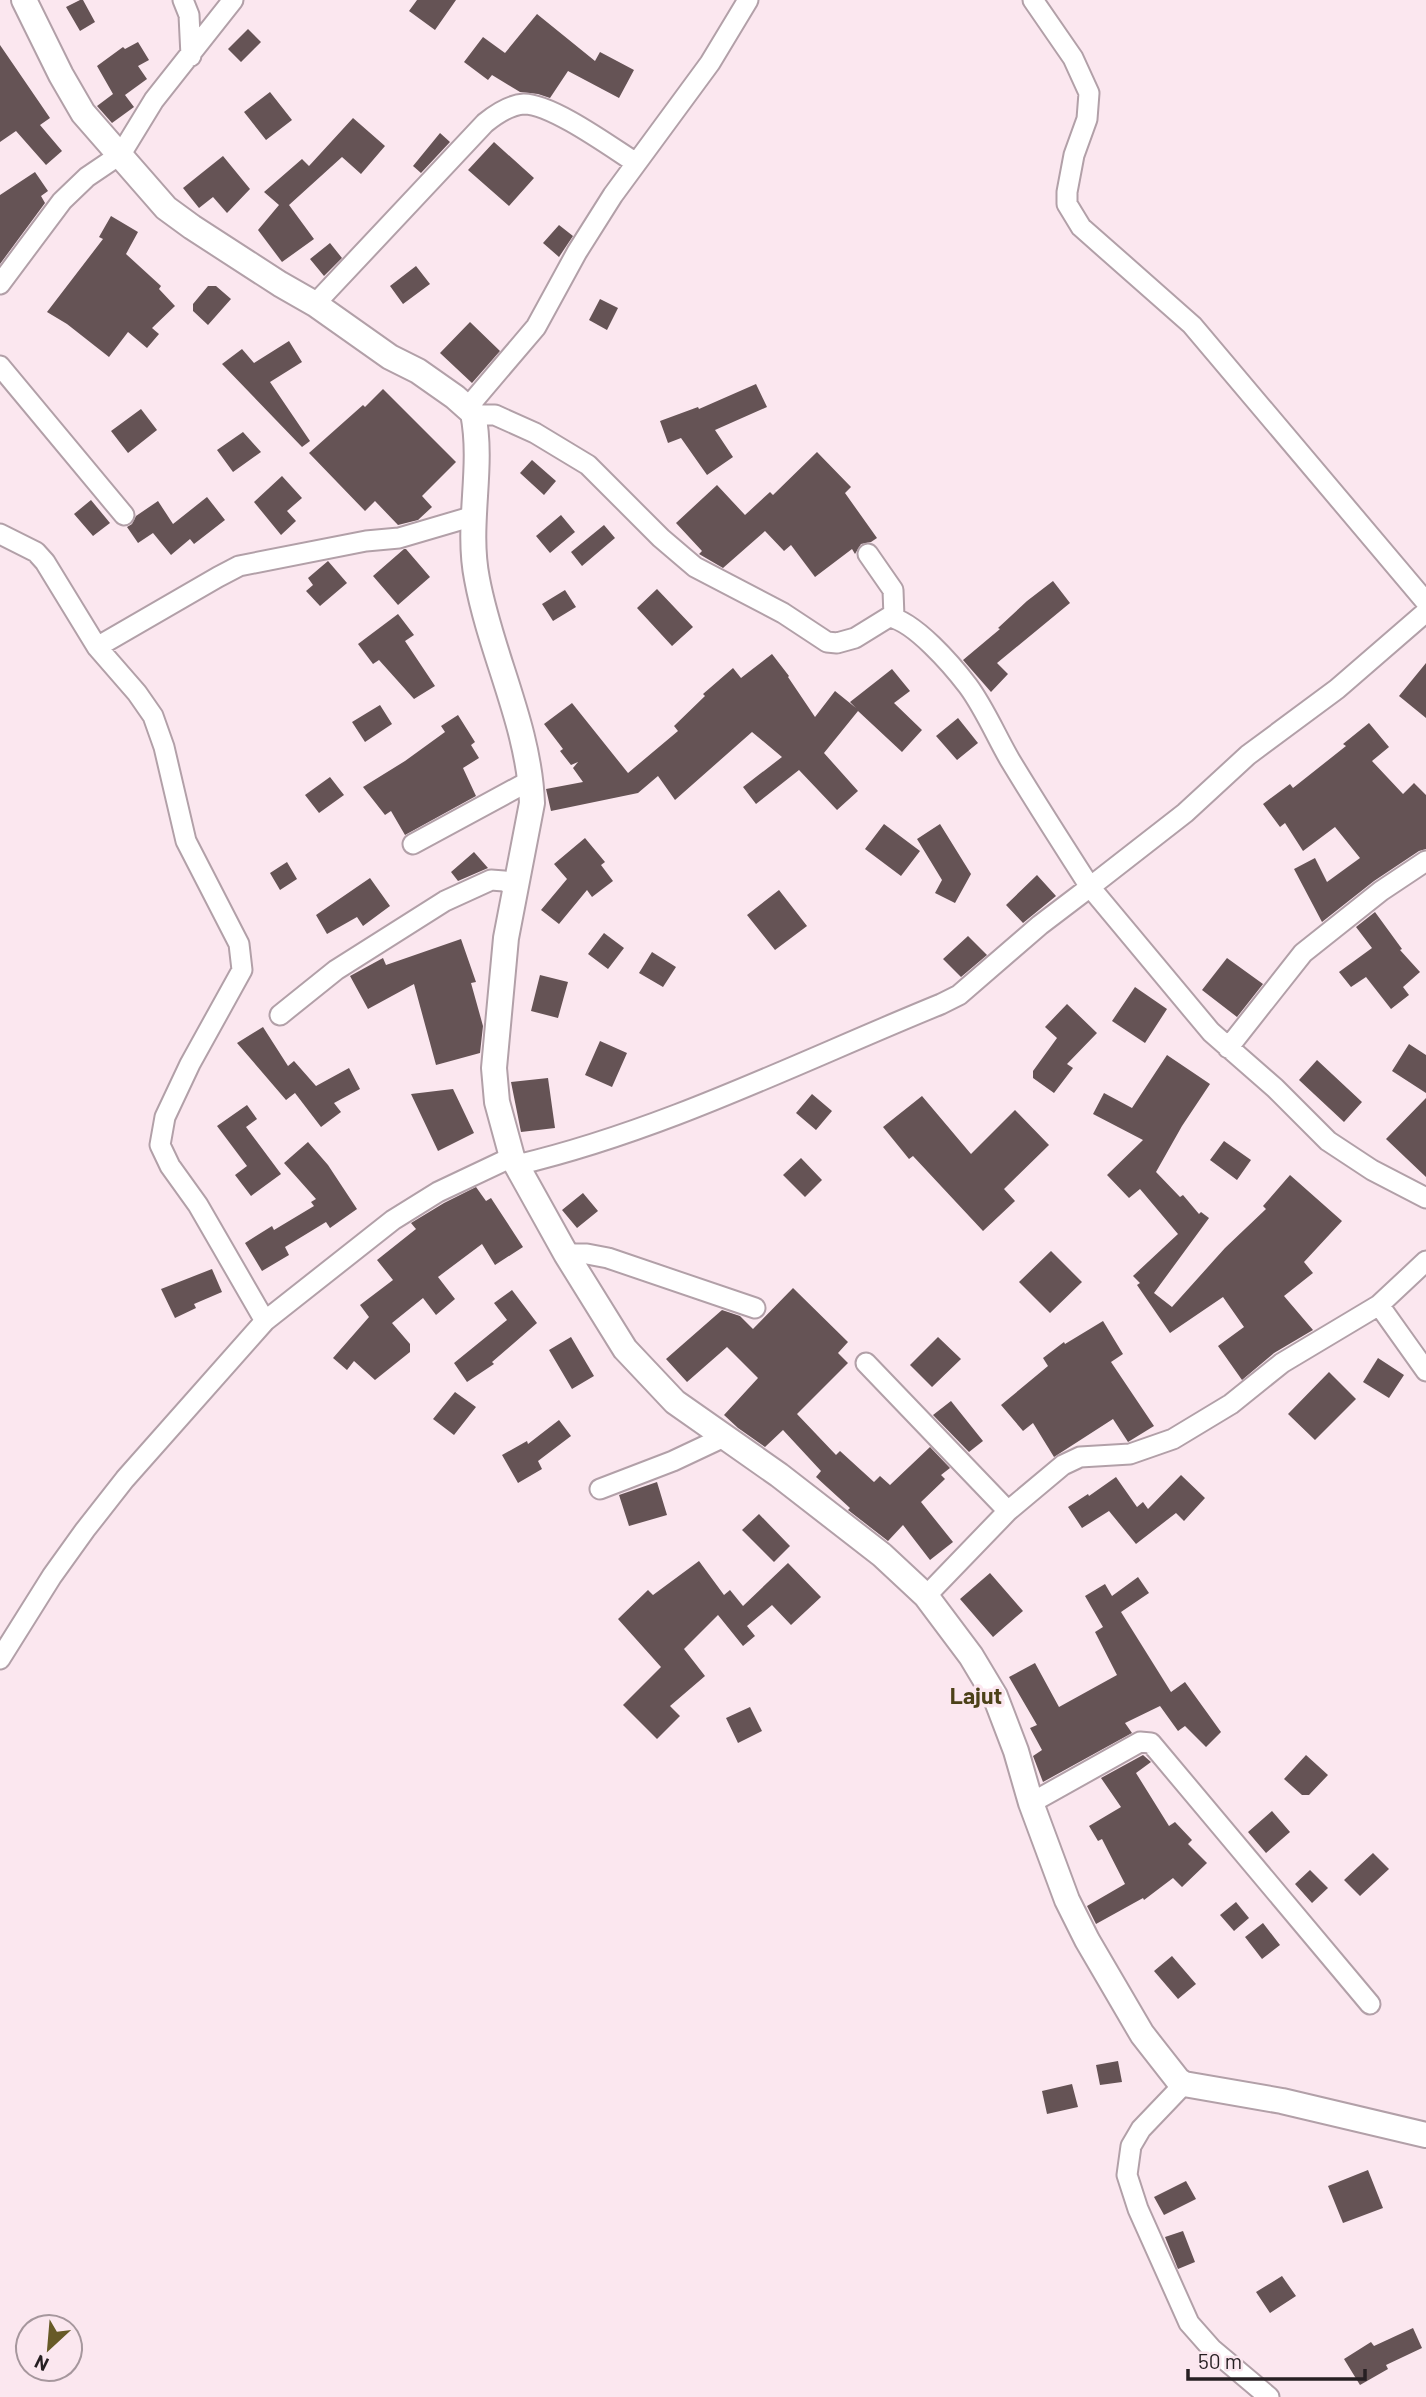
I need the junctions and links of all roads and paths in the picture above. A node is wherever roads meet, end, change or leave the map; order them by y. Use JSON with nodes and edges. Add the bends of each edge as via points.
{"nodes":[{"id":1,"x":24,"y":0,"type":"edge"},
{"id":2,"x":183,"y":0,"type":"edge"},
{"id":3,"x":233,"y":0,"type":"edge"},
{"id":4,"x":748,"y":0,"type":"edge"},
{"id":5,"x":1033,"y":0,"type":"edge"},
{"id":6,"x":191,"y":56,"type":"junction"},
{"id":7,"x":121,"y":154,"type":"junction"},
{"id":8,"x":636,"y":163,"type":"junction"},
{"id":9,"x":0,"y":284,"type":"edge"},
{"id":10,"x":315,"y":304,"type":"junction"},
{"id":11,"x":0,"y":366,"type":"edge"},
{"id":12,"x":471,"y":411,"type":"junction"},
{"id":13,"x":124,"y":515,"type":"dead end"},
{"id":14,"x":474,"y":516,"type":"junction"},
{"id":15,"x":0,"y":534,"type":"edge"},
{"id":16,"x":868,"y":554,"type":"dead end"},
{"id":17,"x":1426,"y":603,"type":"edge"},
{"id":18,"x":1426,"y":612,"type":"edge"},
{"id":19,"x":894,"y":617,"type":"junction"},
{"id":20,"x":97,"y":647,"type":"junction"},
{"id":21,"x":531,"y":780,"type":"junction"},
{"id":22,"x":412,"y":844,"type":"dead end"},
{"id":23,"x":1426,"y":861,"type":"edge"},
{"id":24,"x":517,"y":887,"type":"junction"},
{"id":25,"x":1090,"y":887,"type":"junction"},
{"id":26,"x":280,"y":1015,"type":"dead end"},
{"id":27,"x":1228,"y":1048,"type":"junction"},
{"id":28,"x":515,"y":1161,"type":"junction"},
{"id":29,"x":1426,"y":1198,"type":"edge"},
{"id":30,"x":566,"y":1254,"type":"junction"},
{"id":31,"x":1426,"y":1261,"type":"edge"},
{"id":32,"x":1379,"y":1305,"type":"junction"},
{"id":33,"x":755,"y":1308,"type":"dead end"},
{"id":34,"x":265,"y":1321,"type":"junction"},
{"id":35,"x":866,"y":1363,"type":"dead end"},
{"id":36,"x":1426,"y":1371,"type":"edge"},
{"id":37,"x":724,"y":1437,"type":"junction"},
{"id":38,"x":600,"y":1489,"type":"dead end"},
{"id":39,"x":1008,"y":1511,"type":"junction"},
{"id":40,"x":926,"y":1596,"type":"junction"},
{"id":41,"x":0,"y":1659,"type":"edge"},
{"id":42,"x":1031,"y":1803,"type":"junction"},
{"id":43,"x":1370,"y":2004,"type":"dead end"},
{"id":44,"x":1184,"y":2084,"type":"junction"},
{"id":45,"x":1426,"y":2134,"type":"edge"},
{"id":46,"x":1269,"y":2397,"type":"edge"}],
"edges":[{"from":1,"to":7,"type":"street","via":[[83,113]]},
{"from":2,"to":6,"type":"street","via":[[189,15]]},
{"from":3,"to":6,"type":"street"},
{"from":4,"to":8,"type":"street","via":[[710,63]]},
{"from":5,"to":17,"type":"street","via":[[1073,58],[1089,93],[1087,119],[1068,178],[1067,204],[1074,218],[1192,325]]},
{"from":6,"to":7,"type":"street","via":[[154,100]]},
{"from":7,"to":9,"type":"street","via":[[62,201]]},
{"from":7,"to":10,"type":"street","via":[[166,208]]},
{"from":8,"to":10,"type":"street","via":[[547,111],[521,104],[506,109],[485,123]]},
{"from":8,"to":12,"type":"street","via":[[577,252],[541,321]]},
{"from":10,"to":12,"type":"street"},
{"from":11,"to":13,"type":"street"},
{"from":12,"to":14,"type":"street","via":[[477,447]]},
{"from":12,"to":19,"type":"street","via":[[495,415],[535,433],[588,465],[695,567],[827,642],[855,638]]},
{"from":14,"to":20,"type":"street","via":[[399,538],[239,566]]},
{"from":14,"to":21,"type":"street","via":[[472,549],[477,580]]},
{"from":15,"to":20,"type":"street","via":[[36,552],[45,562]]},
{"from":16,"to":19,"type":"street","via":[[893,590]]},
{"from":18,"to":25,"type":"street","via":[[1337,690],[1248,755],[1185,813]]},
{"from":19,"to":25,"type":"street","via":[[935,649],[969,687]]},
{"from":20,"to":34,"type":"street","via":[[153,716],[186,841],[239,944],[242,970],[165,1117],[160,1145]]},
{"from":21,"to":22,"type":"street"},
{"from":21,"to":24,"type":"street","via":[[532,803]]},
{"from":23,"to":27,"type":"street","via":[[1303,953]]},
{"from":24,"to":26,"type":"street","via":[[492,880],[445,901],[336,970]]},
{"from":24,"to":28,"type":"street","via":[[506,938],[494,1068],[497,1102]]},
{"from":25,"to":27,"type":"street","via":[[1198,1019]]},
{"from":25,"to":28,"type":"street","via":[[959,995],[941,1004],[636,1131]]},
{"from":27,"to":29,"type":"street","via":[[1328,1141]]},
{"from":28,"to":30,"type":"street"},
{"from":28,"to":34,"type":"street","via":[[444,1188],[393,1220]]},
{"from":30,"to":33,"type":"street","via":[[608,1258]]},
{"from":30,"to":37,"type":"street","via":[[625,1349],[675,1402]]},
{"from":31,"to":32,"type":"street"},
{"from":32,"to":36,"type":"street"},
{"from":32,"to":39,"type":"street","via":[[1282,1363],[1231,1404],[1173,1439],[1129,1454],[1071,1460]]},
{"from":34,"to":41,"type":"street","via":[[125,1479],[52,1576]]},
{"from":35,"to":39,"type":"street"},
{"from":37,"to":38,"type":"street"},
{"from":37,"to":40,"type":"street","via":[[846,1527]]},
{"from":39,"to":40,"type":"street"},
{"from":40,"to":42,"type":"street","via":[[995,1696]]},
{"from":42,"to":43,"type":"street","via":[[1140,1742],[1150,1743]]},
{"from":42,"to":44,"type":"street","via":[[1087,1940],[1142,2034]]},
{"from":44,"to":45,"type":"street"},
{"from":44,"to":46,"type":"street","via":[[1141,2129],[1131,2146],[1127,2175],[1189,2323]]}]}
